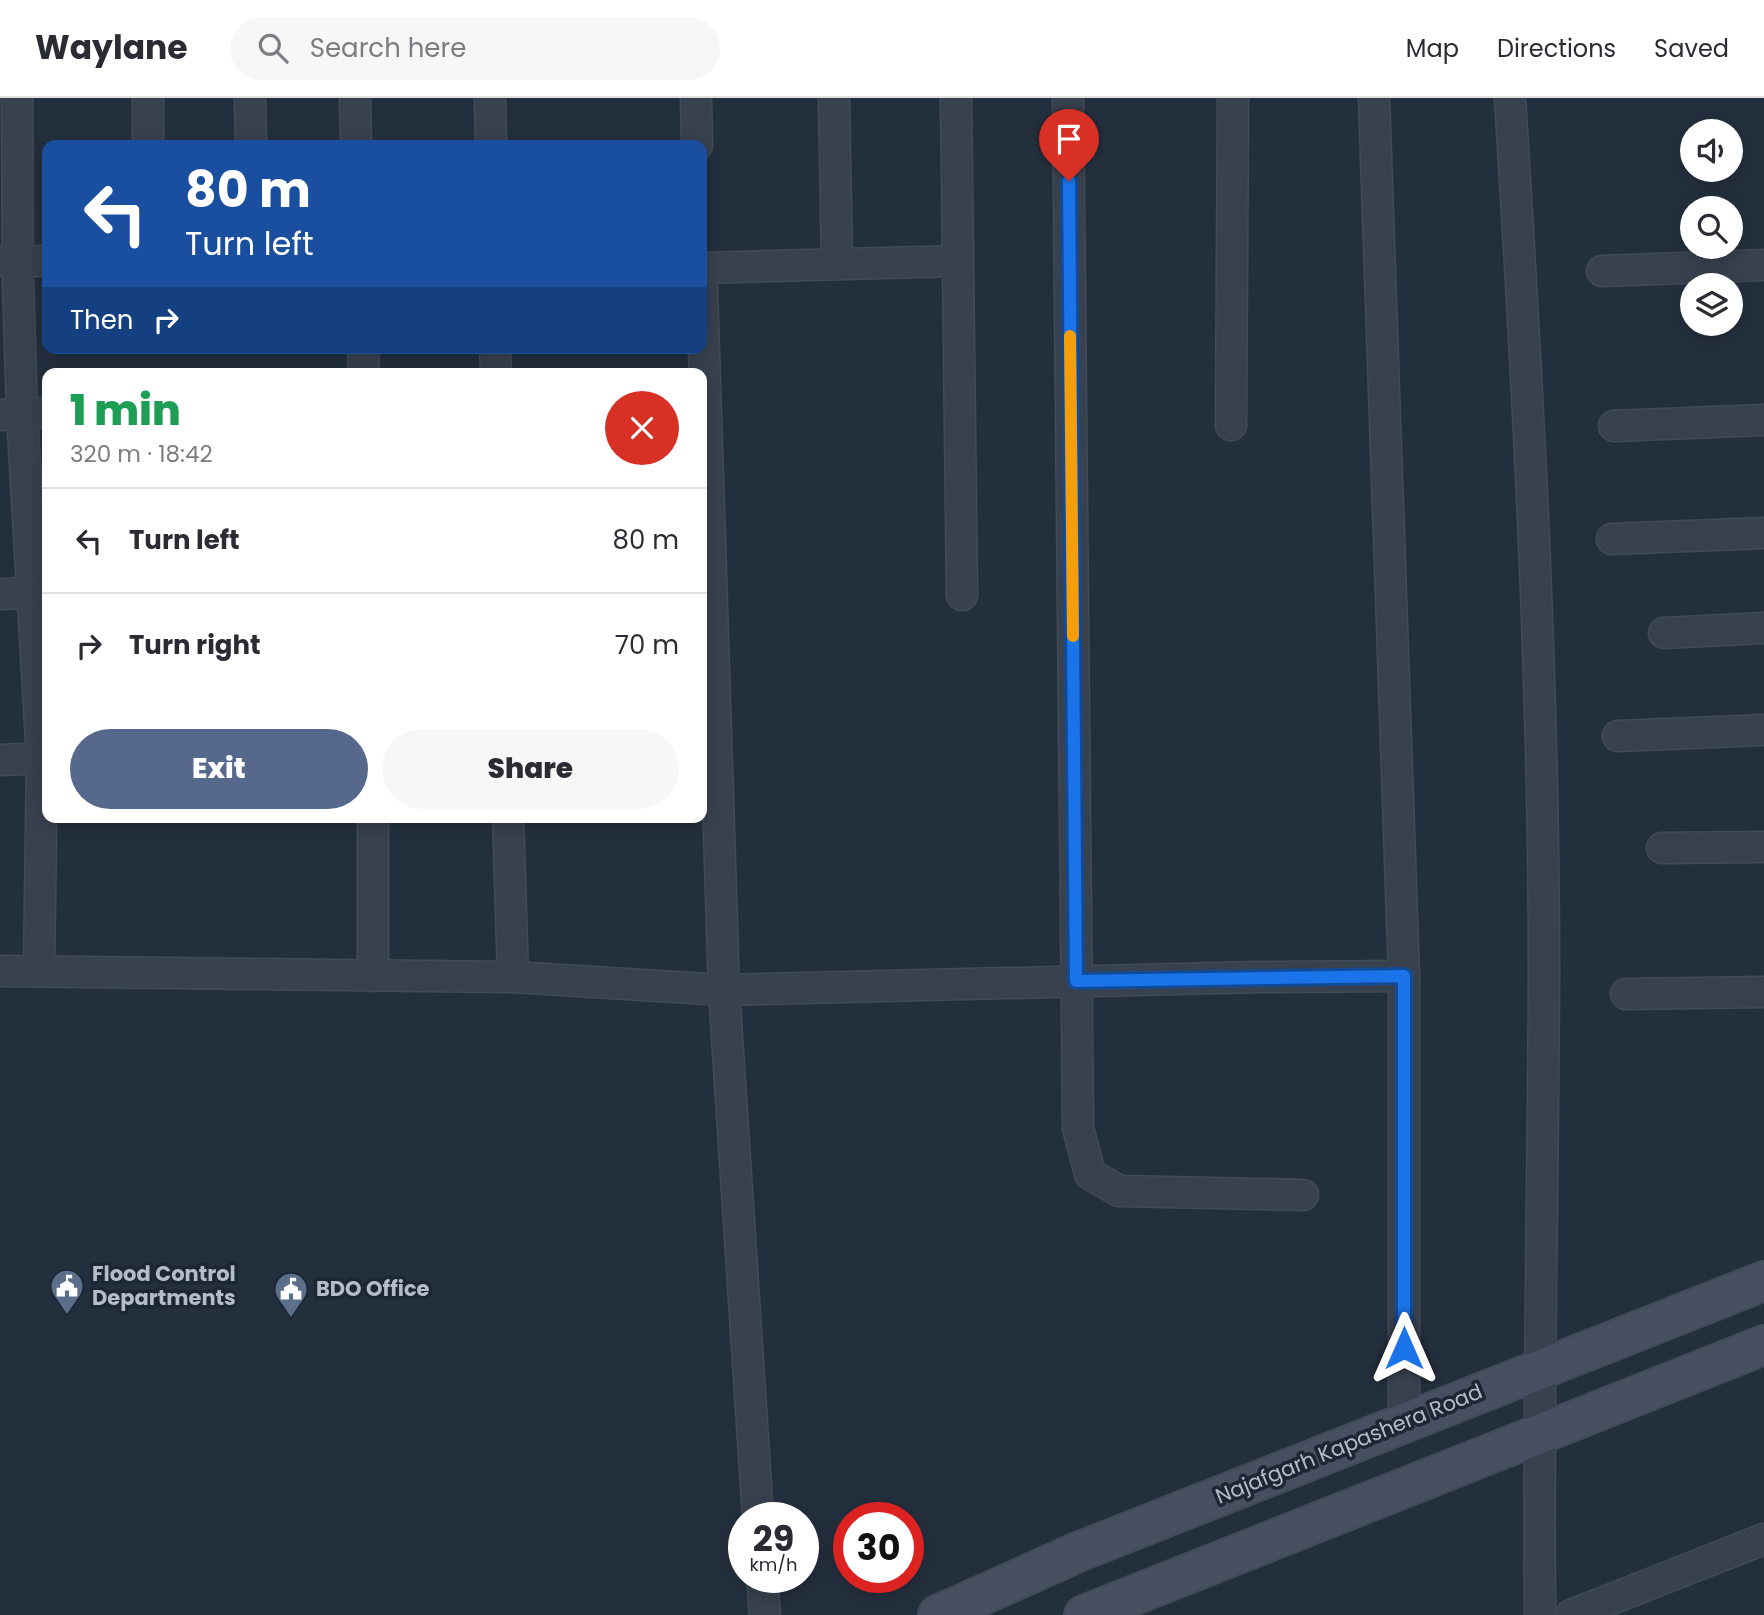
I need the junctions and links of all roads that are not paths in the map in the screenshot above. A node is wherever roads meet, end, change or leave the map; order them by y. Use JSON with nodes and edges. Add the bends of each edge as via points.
{"nodes":[{"id":1,"x":17,"y":98,"type":"edge"},
{"id":2,"x":148,"y":98,"type":"edge"},
{"id":3,"x":250,"y":98,"type":"edge"},
{"id":4,"x":355,"y":98,"type":"edge"},
{"id":5,"x":490,"y":98,"type":"edge"},
{"id":6,"x":696,"y":98,"type":"edge"},
{"id":7,"x":834,"y":98,"type":"edge"},
{"id":8,"x":956,"y":98,"type":"edge"},
{"id":9,"x":1068,"y":98,"type":"edge"},
{"id":10,"x":1233,"y":98,"type":"edge"},
{"id":11,"x":1374,"y":98,"type":"edge"},
{"id":12,"x":1510,"y":98,"type":"edge"},
{"id":13,"x":148,"y":140,"type":"edge"},
{"id":14,"x":251,"y":140,"type":"edge"},
{"id":15,"x":356,"y":140,"type":"edge"},
{"id":16,"x":491,"y":140,"type":"edge"},
{"id":17,"x":697,"y":140,"type":"edge"},
{"id":18,"x":9,"y":261,"type":"edge"},
{"id":19,"x":42,"y":261,"type":"edge"},
{"id":20,"x":958,"y":261,"type":"junction"},
{"id":21,"x":837,"y":264,"type":"junction"},
{"id":22,"x":1764,"y":265,"type":"edge"},
{"id":23,"x":707,"y":268,"type":"edge"},
{"id":24,"x":1602,"y":271,"type":"dead end"},
{"id":25,"x":23,"y":414,"type":"edge"},
{"id":26,"x":1764,"y":420,"type":"edge"},
{"id":27,"x":1231,"y":425,"type":"dead end"},
{"id":28,"x":1614,"y":426,"type":"dead end"},
{"id":29,"x":707,"y":450,"type":"edge"},
{"id":30,"x":1764,"y":533,"type":"edge"},
{"id":31,"x":1612,"y":539,"type":"dead end"},
{"id":32,"x":40,"y":593,"type":"edge"},
{"id":33,"x":0,"y":594,"type":"edge"},
{"id":34,"x":962,"y":595,"type":"dead end"},
{"id":35,"x":1764,"y":628,"type":"edge"},
{"id":36,"x":1664,"y":633,"type":"dead end"},
{"id":37,"x":42,"y":659,"type":"edge"},
{"id":38,"x":1764,"y":730,"type":"edge"},
{"id":39,"x":1618,"y":736,"type":"dead end"},
{"id":40,"x":42,"y":758,"type":"edge"},
{"id":41,"x":0,"y":761,"type":"edge"},
{"id":42,"x":43,"y":823,"type":"edge"},
{"id":43,"x":373,"y":823,"type":"edge"},
{"id":44,"x":508,"y":823,"type":"edge"},
{"id":45,"x":1764,"y":847,"type":"edge"},
{"id":46,"x":1662,"y":848,"type":"dead end"},
{"id":47,"x":0,"y":971,"type":"edge"},
{"id":48,"x":39,"y":971,"type":"junction"},
{"id":49,"x":373,"y":976,"type":"junction"},
{"id":50,"x":1404,"y":976,"type":"junction"},
{"id":51,"x":513,"y":977,"type":"junction"},
{"id":52,"x":1076,"y":981,"type":"junction"},
{"id":53,"x":724,"y":990,"type":"junction"},
{"id":54,"x":1764,"y":992,"type":"edge"},
{"id":55,"x":1626,"y":994,"type":"dead end"},
{"id":56,"x":1303,"y":1195,"type":"dead end"},
{"id":57,"x":1764,"y":1281,"type":"edge"},
{"id":58,"x":1764,"y":1345,"type":"edge"},
{"id":59,"x":1539,"y":1369,"type":"junction"},
{"id":60,"x":1404,"y":1423,"type":"junction"},
{"id":61,"x":1538,"y":1433,"type":"junction"},
{"id":62,"x":757,"y":1502,"type":"edge"},
{"id":63,"x":1764,"y":1539,"type":"edge"},
{"id":64,"x":763,"y":1593,"type":"edge"},
{"id":65,"x":765,"y":1615,"type":"edge"},
{"id":66,"x":938,"y":1615,"type":"edge"},
{"id":67,"x":1084,"y":1615,"type":"edge"},
{"id":68,"x":1540,"y":1615,"type":"edge"},
{"id":69,"x":1571,"y":1615,"type":"edge"}],
"edges":[{"from":1,"to":18,"type":"street"},
{"from":2,"to":13,"type":"street"},
{"from":3,"to":14,"type":"street"},
{"from":4,"to":15,"type":"street"},
{"from":5,"to":16,"type":"street"},
{"from":6,"to":17,"type":"street"},
{"from":7,"to":21,"type":"street"},
{"from":8,"to":20,"type":"street"},
{"from":9,"to":52,"type":"street"},
{"from":10,"to":27,"type":"street"},
{"from":11,"to":50,"type":"street"},
{"from":12,"to":59,"type":"street","via":[[1538,617],[1544,973]]},
{"from":18,"to":19,"type":"street"},
{"from":18,"to":25,"type":"street"},
{"from":20,"to":21,"type":"street"},
{"from":20,"to":34,"type":"street"},
{"from":21,"to":23,"type":"street"},
{"from":22,"to":24,"type":"street"},
{"from":25,"to":32,"type":"street"},
{"from":26,"to":28,"type":"street"},
{"from":29,"to":53,"type":"street"},
{"from":30,"to":31,"type":"street"},
{"from":32,"to":33,"type":"street"},
{"from":32,"to":37,"type":"street"},
{"from":35,"to":36,"type":"street"},
{"from":38,"to":39,"type":"street"},
{"from":40,"to":41,"type":"street"},
{"from":42,"to":48,"type":"street"},
{"from":43,"to":49,"type":"street"},
{"from":44,"to":51,"type":"street"},
{"from":45,"to":46,"type":"street"},
{"from":47,"to":48,"type":"street"},
{"from":48,"to":49,"type":"street"},
{"from":49,"to":51,"type":"street"},
{"from":50,"to":52,"type":"street"},
{"from":50,"to":60,"type":"street"},
{"from":51,"to":53,"type":"street"},
{"from":52,"to":53,"type":"street"},
{"from":52,"to":56,"type":"street","via":[[1079,1128],[1090,1174],[1119,1191]]},
{"from":53,"to":62,"type":"street"},
{"from":54,"to":55,"type":"street"},
{"from":57,"to":59,"type":"main road","name":"Najafgarh Kapashera Road"},
{"from":58,"to":61,"type":"main road"},
{"from":59,"to":60,"type":"main road","name":"Najafgarh Kapashera Road"},
{"from":59,"to":61,"type":"street"},
{"from":60,"to":66,"type":"main road","name":"Najafgarh Kapashera Road","via":[[1078,1552]]},
{"from":61,"to":67,"type":"main road"},
{"from":61,"to":68,"type":"street"},
{"from":63,"to":69,"type":"street"},
{"from":64,"to":65,"type":"street"}]}
